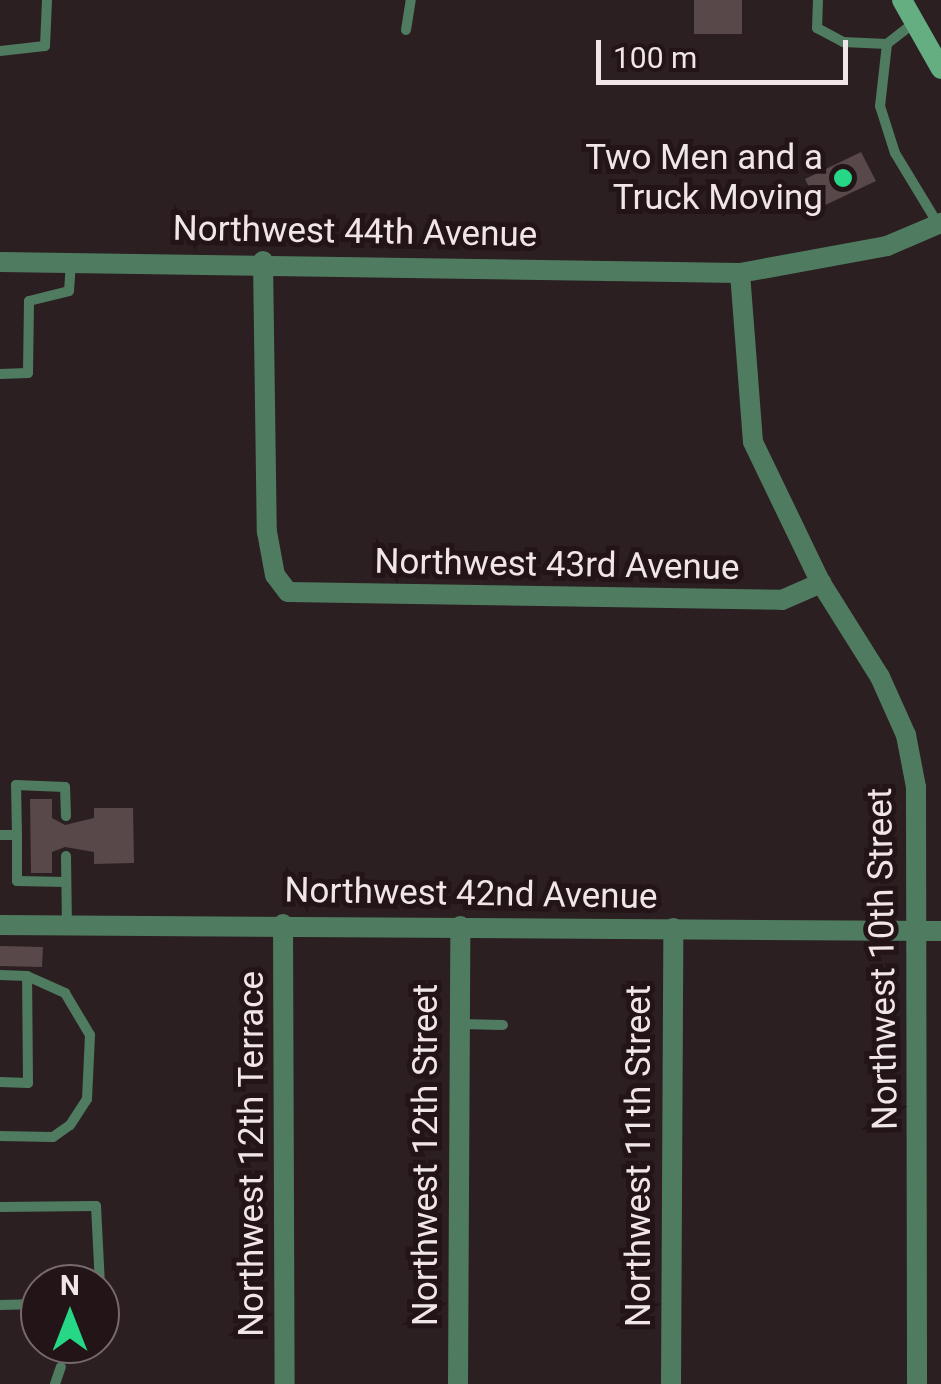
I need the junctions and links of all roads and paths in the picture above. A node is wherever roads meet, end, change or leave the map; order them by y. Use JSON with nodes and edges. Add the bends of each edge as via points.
{"nodes":[{"id":1,"x":47,"y":0,"type":"edge"},
{"id":2,"x":411,"y":0,"type":"edge"},
{"id":3,"x":818,"y":0,"type":"edge"},
{"id":4,"x":902,"y":0,"type":"edge"},
{"id":5,"x":915,"y":22,"type":"junction"},
{"id":6,"x":406,"y":30,"type":"dead end"},
{"id":7,"x":934,"y":43,"type":"edge"},
{"id":8,"x":887,"y":44,"type":"junction"},
{"id":9,"x":0,"y":51,"type":"edge"},
{"id":10,"x":941,"y":69,"type":"edge"},
{"id":11,"x":939,"y":223,"type":"edge"},
{"id":12,"x":263,"y":261,"type":"junction"},
{"id":13,"x":0,"y":262,"type":"edge"},
{"id":14,"x":71,"y":262,"type":"junction"},
{"id":15,"x":740,"y":273,"type":"junction"},
{"id":16,"x":0,"y":374,"type":"edge"},
{"id":17,"x":821,"y":583,"type":"junction"},
{"id":18,"x":66,"y":816,"type":"dead end"},
{"id":19,"x":0,"y":835,"type":"edge"},
{"id":20,"x":17,"y":835,"type":"junction"},
{"id":21,"x":66,"y":856,"type":"dead end"},
{"id":22,"x":66,"y":882,"type":"junction"},
{"id":23,"x":0,"y":924,"type":"edge"},
{"id":24,"x":66,"y":924,"type":"junction"},
{"id":25,"x":283,"y":924,"type":"junction"},
{"id":26,"x":460,"y":926,"type":"junction"},
{"id":27,"x":673,"y":928,"type":"junction"},
{"id":28,"x":919,"y":930,"type":"junction"},
{"id":29,"x":941,"y":930,"type":"edge"},
{"id":30,"x":0,"y":975,"type":"edge"},
{"id":31,"x":27,"y":976,"type":"junction"},
{"id":32,"x":459,"y":1024,"type":"junction"},
{"id":33,"x":502,"y":1025,"type":"dead end"},
{"id":34,"x":0,"y":1082,"type":"edge"},
{"id":35,"x":0,"y":1136,"type":"edge"},
{"id":36,"x":0,"y":1207,"type":"edge"},
{"id":37,"x":99,"y":1264,"type":"edge"},
{"id":38,"x":61,"y":1368,"type":"dead end"},
{"id":39,"x":55,"y":1384,"type":"edge"},
{"id":40,"x":285,"y":1384,"type":"edge"},
{"id":41,"x":458,"y":1384,"type":"edge"},
{"id":42,"x":670,"y":1384,"type":"edge"},
{"id":43,"x":917,"y":1384,"type":"edge"}],
"edges":[{"from":1,"to":9,"type":"lane","via":[[45,46]]},
{"from":2,"to":6,"type":"lane"},
{"from":3,"to":8,"type":"lane","via":[[817,28],[843,42]]},
{"from":4,"to":5,"type":"main road"},
{"from":5,"to":7,"type":"main road"},
{"from":5,"to":8,"type":"lane"},
{"from":7,"to":10,"type":"main road"},
{"from":8,"to":11,"type":"lane","via":[[880,106],[895,153]]},
{"from":11,"to":15,"type":"street","name":"Northwest 44th Avenue","via":[[887,246]]},
{"from":12,"to":14,"type":"street","name":"Northwest 44th Avenue"},
{"from":12,"to":15,"type":"street","name":"Northwest 44th Avenue"},
{"from":12,"to":17,"type":"street","name":"Northwest 43rd Avenue","via":[[268,532],[274,575],[288,592],[782,600]]},
{"from":13,"to":14,"type":"street","name":"Northwest 44th Avenue"},
{"from":14,"to":16,"type":"lane","via":[[70,291],[29,300],[28,373]]},
{"from":15,"to":17,"type":"street","name":"Northwest 10th Street","via":[[753,442]]},
{"from":17,"to":28,"type":"street","name":"Northwest 10th Street","via":[[880,677],[906,735],[920,840]]},
{"from":18,"to":20,"type":"lane","via":[[65,786],[16,785]]},
{"from":19,"to":20,"type":"lane"},
{"from":20,"to":22,"type":"lane","via":[[18,881]]},
{"from":21,"to":22,"type":"lane"},
{"from":22,"to":24,"type":"lane"},
{"from":23,"to":24,"type":"street","name":"Northwest 42nd Avenue"},
{"from":24,"to":25,"type":"street","name":"Northwest 42nd Avenue"},
{"from":25,"to":26,"type":"street","name":"Northwest 42nd Avenue"},
{"from":25,"to":40,"type":"street","name":"Northwest 12th Terrace"},
{"from":26,"to":27,"type":"street","name":"Northwest 42nd Avenue"},
{"from":26,"to":32,"type":"street","name":"Northwest 12th Street"},
{"from":27,"to":28,"type":"street","name":"Northwest 42nd Avenue"},
{"from":27,"to":42,"type":"street","name":"Northwest 11th Street"},
{"from":28,"to":29,"type":"street","name":"Northwest 42nd Avenue"},
{"from":28,"to":43,"type":"street","name":"Northwest 10th Street"},
{"from":30,"to":31,"type":"lane"},
{"from":31,"to":34,"type":"lane","via":[[28,1083]]},
{"from":31,"to":35,"type":"lane","via":[[65,993],[82,1016],[90,1035],[87,1099],[52,1137]]},
{"from":32,"to":33,"type":"lane"},
{"from":32,"to":41,"type":"street","name":"Northwest 12th Street"},
{"from":36,"to":37,"type":"lane","via":[[96,1206]]},
{"from":38,"to":39,"type":"lane"}]}
